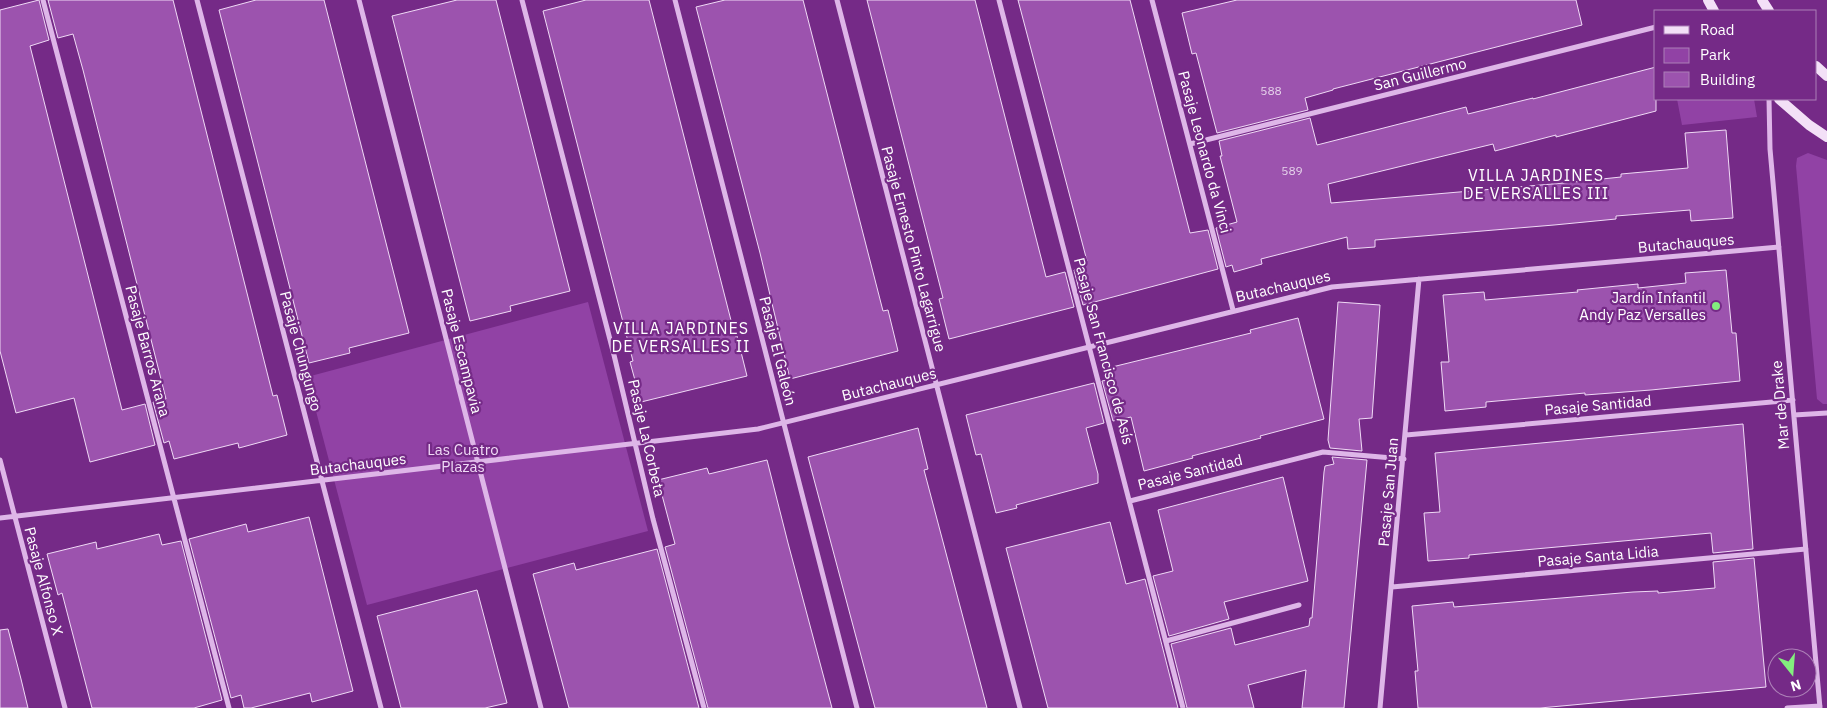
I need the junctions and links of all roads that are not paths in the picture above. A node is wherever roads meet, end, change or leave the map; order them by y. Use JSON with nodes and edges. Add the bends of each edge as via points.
{"nodes":[{"id":1,"x":44,"y":0,"type":"edge"},
{"id":2,"x":197,"y":0,"type":"edge"},
{"id":3,"x":359,"y":0,"type":"edge"},
{"id":4,"x":522,"y":0,"type":"edge"},
{"id":5,"x":675,"y":0,"type":"edge"},
{"id":6,"x":837,"y":0,"type":"edge"},
{"id":7,"x":1000,"y":0,"type":"edge"},
{"id":8,"x":1154,"y":0,"type":"edge"},
{"id":9,"x":1654,"y":28,"type":"edge"},
{"id":10,"x":1817,"y":67,"type":"edge"},
{"id":11,"x":1827,"y":76,"type":"edge"},
{"id":12,"x":1769,"y":100,"type":"edge"},
{"id":13,"x":1780,"y":100,"type":"edge"},
{"id":14,"x":1827,"y":137,"type":"edge"},
{"id":15,"x":1190,"y":144,"type":"junction"},
{"id":16,"x":1779,"y":247,"type":"junction"},
{"id":17,"x":1420,"y":278,"type":"junction"},
{"id":18,"x":1234,"y":310,"type":"junction"},
{"id":19,"x":1089,"y":346,"type":"junction"},
{"id":20,"x":936,"y":385,"type":"junction"},
{"id":21,"x":1793,"y":400,"type":"junction"},
{"id":22,"x":1827,"y":413,"type":"edge"},
{"id":23,"x":1794,"y":416,"type":"junction"},
{"id":24,"x":784,"y":423,"type":"junction"},
{"id":25,"x":1406,"y":435,"type":"junction"},
{"id":26,"x":636,"y":444,"type":"junction"},
{"id":27,"x":1404,"y":459,"type":"junction"},
{"id":28,"x":0,"y":460,"type":"edge"},
{"id":29,"x":478,"y":462,"type":"junction"},
{"id":30,"x":322,"y":481,"type":"junction"},
{"id":31,"x":174,"y":498,"type":"junction"},
{"id":32,"x":1130,"y":501,"type":"junction"},
{"id":33,"x":15,"y":517,"type":"junction"},
{"id":34,"x":0,"y":518,"type":"edge"},
{"id":35,"x":1806,"y":548,"type":"junction"},
{"id":36,"x":1392,"y":587,"type":"junction"},
{"id":37,"x":1298,"y":605,"type":"dead end"},
{"id":38,"x":1166,"y":641,"type":"junction"},
{"id":39,"x":1820,"y":707,"type":"edge"},
{"id":40,"x":64,"y":708,"type":"edge"},
{"id":41,"x":229,"y":708,"type":"edge"},
{"id":42,"x":382,"y":708,"type":"edge"},
{"id":43,"x":541,"y":708,"type":"edge"},
{"id":44,"x":704,"y":708,"type":"edge"},
{"id":45,"x":857,"y":708,"type":"edge"},
{"id":46,"x":1020,"y":708,"type":"edge"},
{"id":47,"x":1183,"y":708,"type":"edge"},
{"id":48,"x":1380,"y":708,"type":"edge"},
{"id":49,"x":1787,"y":708,"type":"edge"}],
"edges":[{"from":1,"to":31,"type":"street","name":"Pasaje Barros Arana"},
{"from":2,"to":30,"type":"street","name":"Pasaje Chungungo"},
{"from":3,"to":29,"type":"street","name":"Pasaje Escampavia"},
{"from":4,"to":26,"type":"street","name":"Pasaje La Corbeta"},
{"from":5,"to":24,"type":"street","name":"Pasaje El Galeón"},
{"from":6,"to":20,"type":"street","name":"Pasaje Ernesto Pinto Lagarrigue"},
{"from":7,"to":19,"type":"street","name":"Pasaje San Francisco de Asís"},
{"from":8,"to":15,"type":"street","name":"Pasaje Leonardo da Vinci"},
{"from":9,"to":15,"type":"street","name":"San Guillermo"},
{"from":10,"to":11,"type":"main road"},
{"from":12,"to":16,"type":"street","name":"Mar de Drake"},
{"from":13,"to":14,"type":"main road"},
{"from":15,"to":18,"type":"street","name":"Pasaje Leonardo da Vinci"},
{"from":16,"to":17,"type":"street","name":"Butachauques"},
{"from":16,"to":21,"type":"street","name":"Mar de Drake"},
{"from":17,"to":18,"type":"street","name":"Butachauques","via":[[1332,287]]},
{"from":17,"to":25,"type":"street","name":"Pasaje San Juan"},
{"from":18,"to":19,"type":"street","name":"Butachauques"},
{"from":19,"to":20,"type":"street","name":"Butachauques"},
{"from":19,"to":32,"type":"street","name":"Pasaje San Francisco de Asís"},
{"from":20,"to":24,"type":"street","name":"Butachauques"},
{"from":20,"to":46,"type":"street","name":"Pasaje Ernesto Pinto Lagarrigue"},
{"from":21,"to":23,"type":"street","name":"Mar de Drake"},
{"from":21,"to":25,"type":"street","name":"Pasaje Santidad"},
{"from":22,"to":23,"type":"street"},
{"from":23,"to":35,"type":"street","name":"Mar de Drake"},
{"from":24,"to":26,"type":"street","name":"Butachauques"},
{"from":24,"to":45,"type":"street","name":"Pasaje El Galeón"},
{"from":25,"to":27,"type":"street","name":"Pasaje San Juan"},
{"from":26,"to":29,"type":"street","name":"Butachauques"},
{"from":26,"to":44,"type":"street","name":"Pasaje La Corbeta"},
{"from":27,"to":32,"type":"street","name":"Pasaje Santidad","via":[[1324,452]]},
{"from":27,"to":36,"type":"street","name":"Pasaje San Juan"},
{"from":28,"to":33,"type":"street","name":"Pasaje Alfonso X"},
{"from":29,"to":30,"type":"street","name":"Butachauques"},
{"from":29,"to":43,"type":"street","name":"Pasaje Escampavia"},
{"from":30,"to":31,"type":"street","name":"Butachauques"},
{"from":30,"to":42,"type":"street","name":"Pasaje Chungungo"},
{"from":31,"to":33,"type":"street","name":"Butachauques"},
{"from":31,"to":41,"type":"street","name":"Pasaje Barros Arana"},
{"from":32,"to":38,"type":"street","name":"Pasaje San Francisco de Asís"},
{"from":33,"to":34,"type":"street","name":"Butachauques"},
{"from":33,"to":40,"type":"street","name":"Pasaje Alfonso X"},
{"from":35,"to":36,"type":"street","name":"Pasaje Santa Lidia"},
{"from":35,"to":39,"type":"street","name":"Mar de Drake"},
{"from":36,"to":48,"type":"street","name":"Pasaje San Juan"},
{"from":37,"to":38,"type":"street"},
{"from":38,"to":47,"type":"street","name":"Pasaje San Francisco de Asís"},
{"from":39,"to":49,"type":"street"}]}
